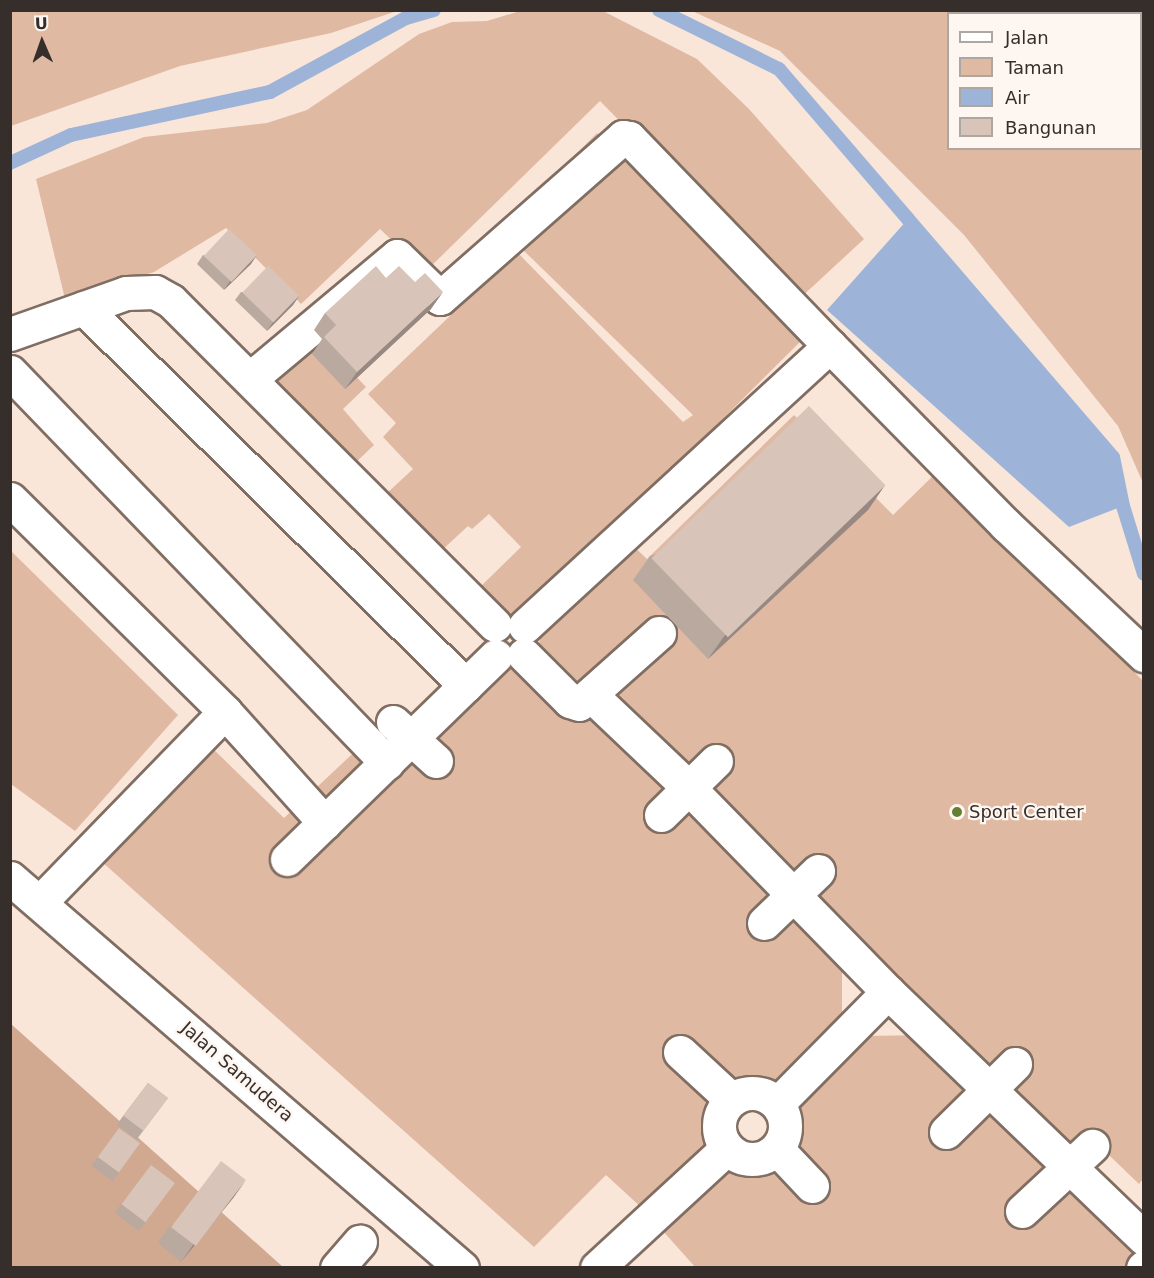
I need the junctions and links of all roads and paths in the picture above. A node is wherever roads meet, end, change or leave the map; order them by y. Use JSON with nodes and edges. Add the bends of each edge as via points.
{"nodes":[{"id":1,"x":84,"y":308,"type":"junction"},
{"id":2,"x":10,"y":334,"type":"edge"},
{"id":3,"x":830,"y":346,"type":"junction"},
{"id":4,"x":10,"y":372,"type":"edge"},
{"id":5,"x":252,"y":378,"type":"junction"},
{"id":6,"x":10,"y":499,"type":"edge"},
{"id":7,"x":659,"y":633,"type":"dead end"},
{"id":8,"x":510,"y":640,"type":"junction"},
{"id":9,"x":1143,"y":655,"type":"edge"},
{"id":10,"x":466,"y":686,"type":"junction"},
{"id":11,"x":592,"y":696,"type":"junction"},
{"id":12,"x":225,"y":712,"type":"junction"},
{"id":13,"x":402,"y":730,"type":"junction"},
{"id":14,"x":436,"y":761,"type":"dead end"},
{"id":15,"x":716,"y":761,"type":"dead end"},
{"id":16,"x":387,"y":763,"type":"junction"},
{"id":17,"x":688,"y":788,"type":"junction"},
{"id":18,"x":661,"y":815,"type":"dead end"},
{"id":19,"x":325,"y":823,"type":"junction"},
{"id":20,"x":287,"y":859,"type":"dead end"},
{"id":21,"x":818,"y":871,"type":"dead end"},
{"id":22,"x":10,"y":878,"type":"edge"},
{"id":23,"x":793,"y":894,"type":"junction"},
{"id":24,"x":40,"y":901,"type":"junction"},
{"id":25,"x":764,"y":923,"type":"dead end"},
{"id":26,"x":888,"y":992,"type":"junction"},
{"id":27,"x":680,"y":1052,"type":"dead end"},
{"id":28,"x":1015,"y":1064,"type":"dead end"},
{"id":29,"x":992,"y":1088,"type":"junction"},
{"id":30,"x":731,"y":1099,"type":"junction"},
{"id":31,"x":777,"y":1104,"type":"junction"},
{"id":32,"x":946,"y":1132,"type":"dead end"},
{"id":33,"x":727,"y":1148,"type":"junction"},
{"id":34,"x":777,"y":1149,"type":"junction"},
{"id":35,"x":1081,"y":1156,"type":"junction"},
{"id":36,"x":812,"y":1186,"type":"dead end"},
{"id":37,"x":1022,"y":1211,"type":"dead end"},
{"id":38,"x":1143,"y":1238,"type":"edge"},
{"id":39,"x":360,"y":1242,"type":"dead end"},
{"id":40,"x":337,"y":1268,"type":"edge"},
{"id":41,"x":462,"y":1268,"type":"edge"},
{"id":42,"x":597,"y":1268,"type":"edge"}],
"edges":[{"from":1,"to":2,"type":"main road"},
{"from":1,"to":5,"type":"main road","via":[[126,293],[155,292],[171,301]]},
{"from":1,"to":10,"type":"main road"},
{"from":3,"to":5,"type":"main road","via":[[629,138],[623,137],[440,298],[397,255]]},
{"from":3,"to":8,"type":"main road"},
{"from":3,"to":9,"type":"main road","via":[[1006,525]]},
{"from":4,"to":16,"type":"main road"},
{"from":5,"to":8,"type":"main road"},
{"from":6,"to":12,"type":"main road"},
{"from":7,"to":11,"type":"main road"},
{"from":8,"to":10,"type":"main road"},
{"from":8,"to":11,"type":"main road","via":[[575,704]]},
{"from":10,"to":13,"type":"main road"},
{"from":11,"to":17,"type":"main road"},
{"from":12,"to":19,"type":"main road"},
{"from":12,"to":24,"type":"main road"},
{"from":13,"to":14,"type":"main road"},
{"from":13,"to":16,"type":"main road"},
{"from":15,"to":17,"type":"main road"},
{"from":16,"to":19,"type":"main road"},
{"from":17,"to":18,"type":"main road"},
{"from":17,"to":23,"type":"main road"},
{"from":19,"to":20,"type":"main road"},
{"from":21,"to":23,"type":"main road"},
{"from":22,"to":24,"type":"main road","name":"Jalan Samudera"},
{"from":23,"to":25,"type":"main road"},
{"from":23,"to":26,"type":"main road"},
{"from":24,"to":41,"type":"main road","name":"Jalan Samudera"},
{"from":26,"to":29,"type":"main road"},
{"from":26,"to":31,"type":"main road"},
{"from":27,"to":30,"type":"main road"},
{"from":28,"to":29,"type":"main road"},
{"from":29,"to":32,"type":"main road"},
{"from":29,"to":35,"type":"main road"},
{"from":30,"to":31,"type":"main road","via":[[755,1092]]},
{"from":30,"to":33,"type":"main road","via":[[720,1114],[719,1132]]},
{"from":31,"to":34,"type":"main road","via":[[786,1126]]},
{"from":33,"to":34,"type":"main road","via":[[752,1160]]},
{"from":33,"to":42,"type":"main road"},
{"from":34,"to":36,"type":"main road"},
{"from":35,"to":37,"type":"main road"},
{"from":35,"to":38,"type":"main road"},
{"from":39,"to":40,"type":"main road"}]}
